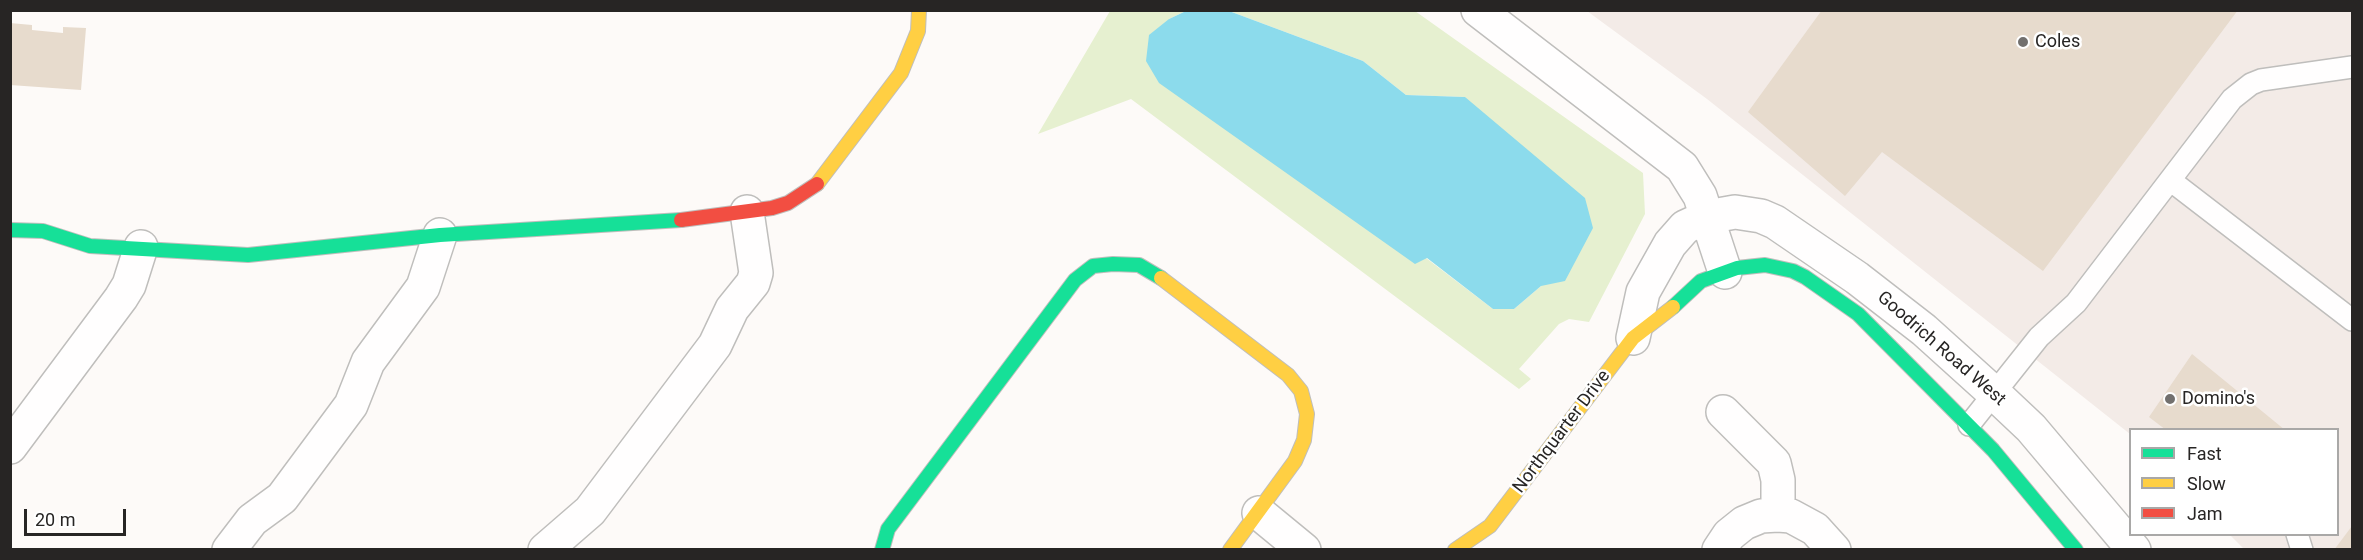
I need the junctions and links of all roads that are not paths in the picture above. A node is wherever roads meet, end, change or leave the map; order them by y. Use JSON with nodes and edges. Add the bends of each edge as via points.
{"nodes":[{"id":1,"x":919,"y":10,"type":"edge"},
{"id":2,"x":1478,"y":10,"type":"edge"},
{"id":3,"x":2352,"y":67,"type":"edge"},
{"id":4,"x":2170,"y":180,"type":"junction"},
{"id":5,"x":747,"y":212,"type":"junction"},
{"id":6,"x":1707,"y":217,"type":"junction"},
{"id":7,"x":10,"y":230,"type":"edge"},
{"id":8,"x":440,"y":235,"type":"junction"},
{"id":9,"x":141,"y":247,"type":"junction"},
{"id":10,"x":1725,"y":272,"type":"junction"},
{"id":11,"x":2352,"y":320,"type":"edge"},
{"id":12,"x":1633,"y":338,"type":"junction"},
{"id":13,"x":1996,"y":395,"type":"junction"},
{"id":14,"x":1723,"y":412,"type":"dead end"},
{"id":15,"x":1969,"y":425,"type":"junction"},
{"id":16,"x":10,"y":447,"type":"edge"},
{"id":17,"x":1259,"y":513,"type":"junction"},
{"id":18,"x":1778,"y":515,"type":"junction"},
{"id":19,"x":1488,"y":538,"type":"edge"},
{"id":20,"x":229,"y":549,"type":"edge"},
{"id":21,"x":545,"y":549,"type":"edge"},
{"id":22,"x":882,"y":549,"type":"edge"},
{"id":23,"x":1230,"y":549,"type":"edge"},
{"id":24,"x":1304,"y":549,"type":"edge"},
{"id":25,"x":1455,"y":549,"type":"edge"},
{"id":26,"x":1719,"y":549,"type":"edge"},
{"id":27,"x":1834,"y":549,"type":"edge"},
{"id":28,"x":2076,"y":549,"type":"edge"},
{"id":29,"x":2134,"y":549,"type":"edge"}],
"edges":[{"from":1,"to":5,"type":"street","via":[[918,32],[901,73],[815,186],[788,203]]},
{"from":2,"to":6,"type":"street","via":[[1668,155],[1695,185]]},
{"from":3,"to":4,"type":"lane","via":[[2251,84],[2215,118]]},
{"from":4,"to":11,"type":"lane"},
{"from":4,"to":13,"type":"lane","via":[[2076,303],[2039,337]]},
{"from":5,"to":8,"type":"street"},
{"from":5,"to":21,"type":"street","via":[[756,273],[753,283],[732,309],[715,345],[590,511]]},
{"from":6,"to":10,"type":"street"},
{"from":6,"to":12,"type":"street","name":"Northquarter Drive","via":[[1685,227],[1670,244],[1643,292]]},
{"from":6,"to":13,"type":"street","name":"Goodrich Road West","via":[[1748,213],[1775,222],[1924,330]]},
{"from":7,"to":9,"type":"street","via":[[43,231],[90,246]]},
{"from":8,"to":9,"type":"street","via":[[248,255]]},
{"from":8,"to":20,"type":"street","via":[[423,287],[368,362],[351,405],[282,498],[252,520]]},
{"from":9,"to":16,"type":"street","via":[[122,298]]},
{"from":10,"to":12,"type":"street","name":"Northquarter Drive","via":[[1695,285],[1667,314]]},
{"from":10,"to":15,"type":"street","name":"Goodrich Road West","via":[[1751,266],[1779,267],[1824,289],[1867,322]]},
{"from":12,"to":19,"type":"street","name":"Northquarter Drive"},
{"from":13,"to":15,"type":"lane"},
{"from":13,"to":29,"type":"street","name":"Goodrich Road West","via":[[2031,428]]},
{"from":14,"to":18,"type":"street","via":[[1774,464]]},
{"from":15,"to":28,"type":"street","name":"Goodrich Road West"},
{"from":17,"to":22,"type":"street","via":[[1304,440],[1307,414],[1301,391],[1288,375],[1155,274],[1138,265],[1113,264],[1093,266],[1075,280],[888,529]]},
{"from":17,"to":23,"type":"street"},
{"from":17,"to":24,"type":"street"},
{"from":18,"to":26,"type":"street","via":[[1744,523]]},
{"from":18,"to":27,"type":"street","via":[[1791,516],[1815,529]]},
{"from":19,"to":25,"type":"street","name":"Northquarter Drive"}]}
